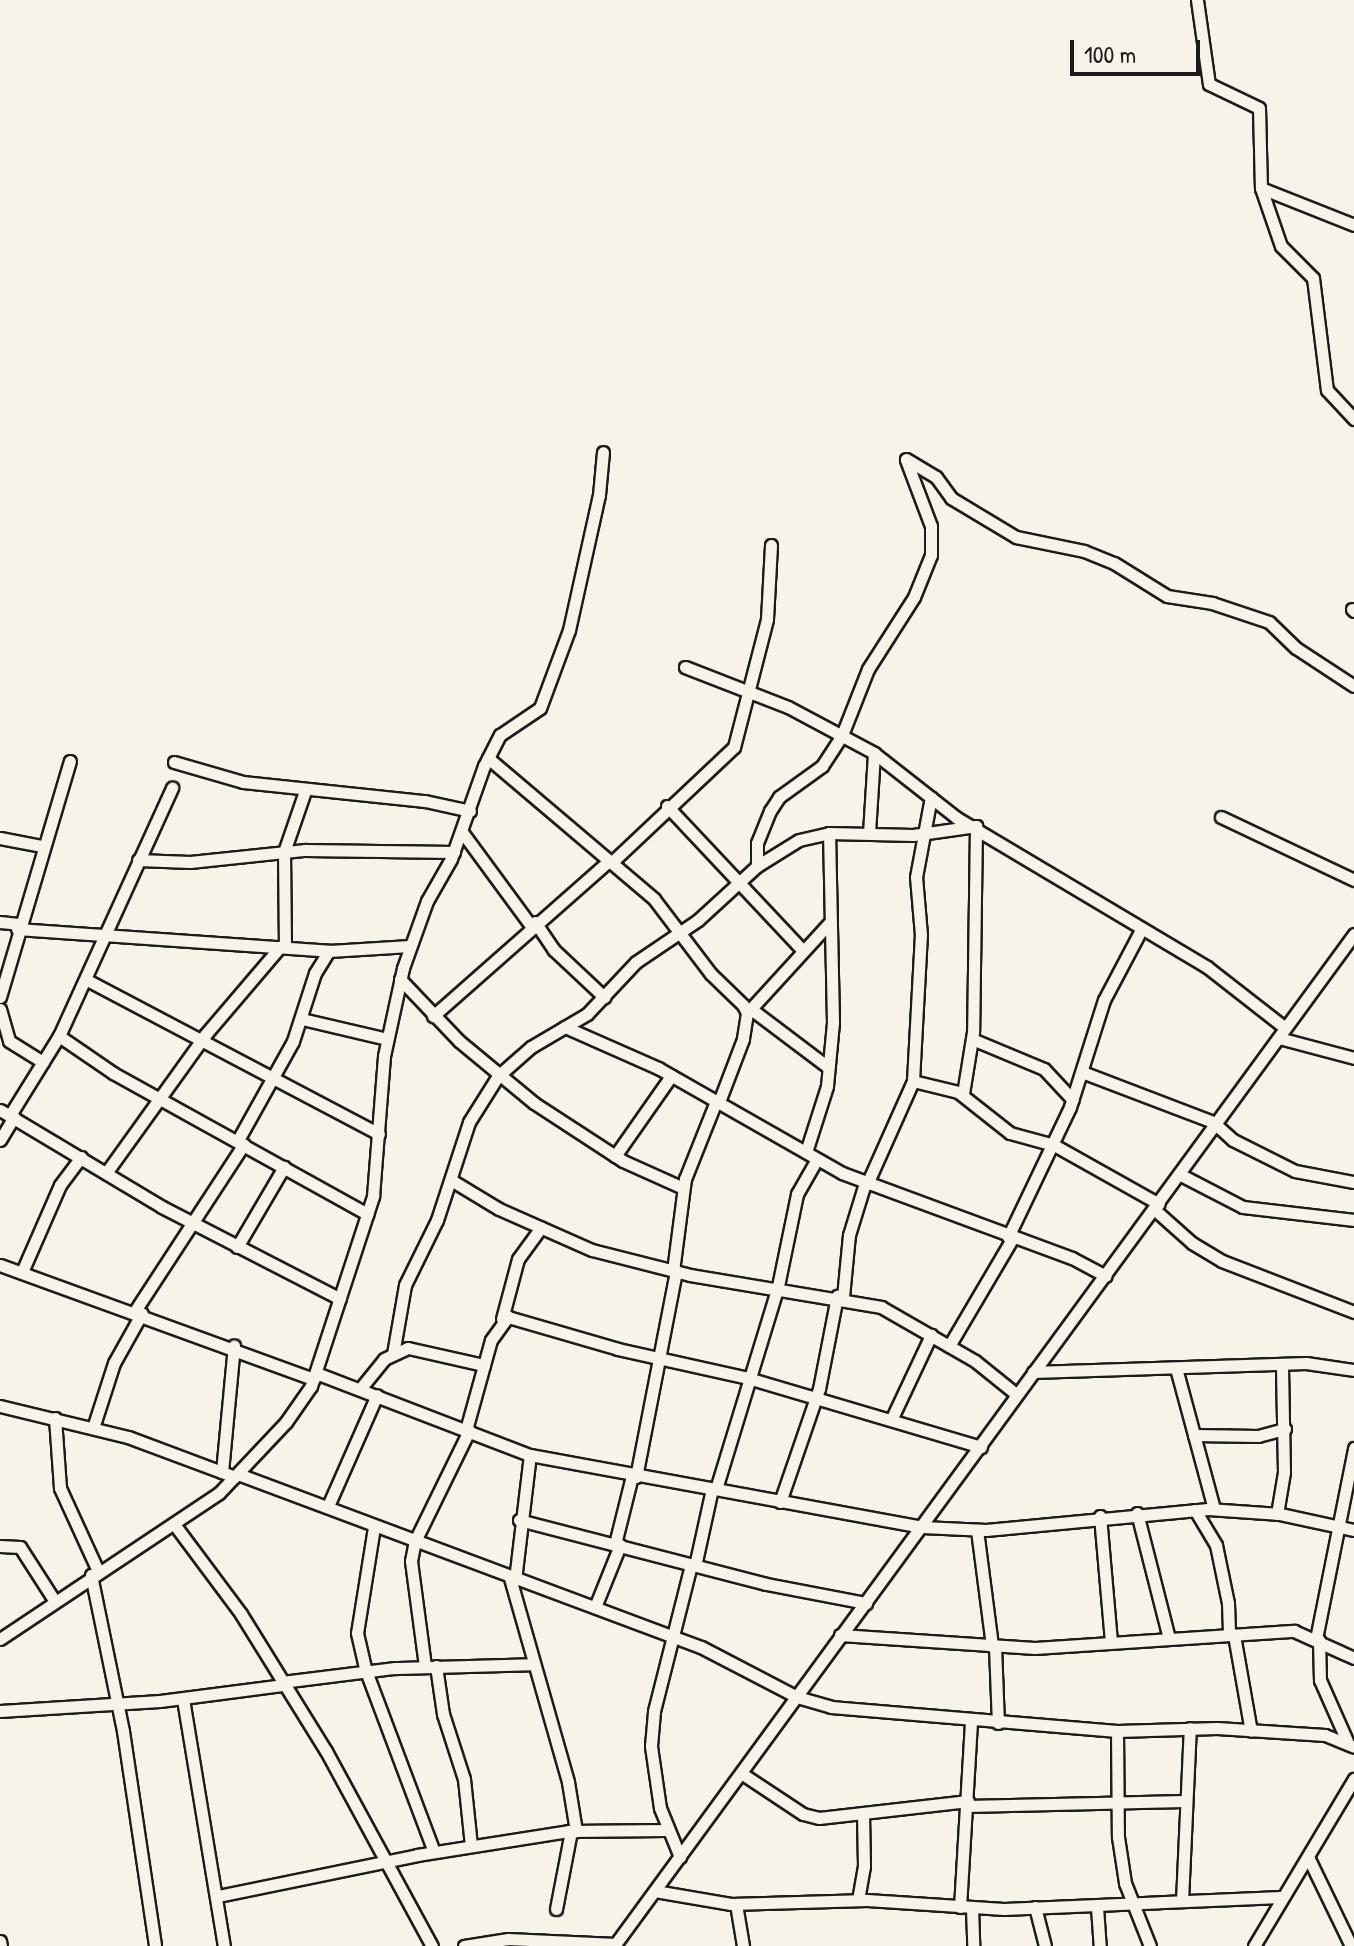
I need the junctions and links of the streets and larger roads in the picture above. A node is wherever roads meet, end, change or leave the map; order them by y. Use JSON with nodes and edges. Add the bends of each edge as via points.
{"nodes":[{"id":1,"x":1197,"y":0,"type":"edge"},
{"id":2,"x":1261,"y":188,"type":"junction"},
{"id":3,"x":1354,"y":225,"type":"edge"},
{"id":4,"x":1354,"y":419,"type":"edge"},
{"id":5,"x":603,"y":452,"type":"dead end"},
{"id":6,"x":771,"y":545,"type":"dead end"},
{"id":7,"x":685,"y":667,"type":"dead end"},
{"id":8,"x":1354,"y":686,"type":"edge"},
{"id":9,"x":750,"y":692,"type":"junction"},
{"id":10,"x":842,"y":735,"type":"junction"},
{"id":11,"x":874,"y":753,"type":"junction"},
{"id":12,"x":488,"y":758,"type":"junction"},
{"id":13,"x":70,"y":761,"type":"dead end"},
{"id":14,"x":174,"y":762,"type":"dead end"},
{"id":15,"x":172,"y":788,"type":"dead end"},
{"id":16,"x":305,"y":791,"type":"junction"},
{"id":17,"x":931,"y":797,"type":"junction"},
{"id":18,"x":667,"y":806,"type":"junction"},
{"id":19,"x":470,"y":811,"type":"junction"},
{"id":20,"x":1221,"y":817,"type":"dead end"},
{"id":21,"x":976,"y":826,"type":"junction"},
{"id":22,"x":462,"y":832,"type":"junction"},
{"id":23,"x":829,"y":833,"type":"junction"},
{"id":24,"x":869,"y":833,"type":"junction"},
{"id":25,"x":924,"y":834,"type":"junction"},
{"id":26,"x":0,"y":838,"type":"edge"},
{"id":27,"x":42,"y":846,"type":"junction"},
{"id":28,"x":284,"y":852,"type":"junction"},
{"id":29,"x":454,"y":852,"type":"junction"},
{"id":30,"x":138,"y":860,"type":"junction"},
{"id":31,"x":610,"y":862,"type":"junction"},
{"id":32,"x":757,"y":866,"type":"junction"},
{"id":33,"x":1354,"y":880,"type":"edge"},
{"id":34,"x":738,"y":885,"type":"junction"},
{"id":35,"x":0,"y":922,"type":"edge"},
{"id":36,"x":830,"y":922,"type":"junction"},
{"id":37,"x":533,"y":924,"type":"junction"},
{"id":38,"x":18,"y":927,"type":"junction"},
{"id":39,"x":1142,"y":928,"type":"junction"},
{"id":40,"x":682,"y":932,"type":"junction"},
{"id":41,"x":1354,"y":934,"type":"edge"},
{"id":42,"x":106,"y":939,"type":"junction"},
{"id":43,"x":410,"y":946,"type":"junction"},
{"id":44,"x":283,"y":947,"type":"junction"},
{"id":45,"x":802,"y":950,"type":"junction"},
{"id":46,"x":329,"y":951,"type":"junction"},
{"id":47,"x":400,"y":979,"type":"junction"},
{"id":48,"x":87,"y":980,"type":"junction"},
{"id":49,"x":0,"y":997,"type":"edge"},
{"id":50,"x":604,"y":997,"type":"junction"},
{"id":51,"x":0,"y":1009,"type":"edge"},
{"id":52,"x":749,"y":1011,"type":"junction"},
{"id":53,"x":433,"y":1016,"type":"junction"},
{"id":54,"x":302,"y":1019,"type":"junction"},
{"id":55,"x":565,"y":1027,"type":"junction"},
{"id":56,"x":1282,"y":1033,"type":"junction"},
{"id":57,"x":59,"y":1036,"type":"junction"},
{"id":58,"x":202,"y":1039,"type":"junction"},
{"id":59,"x":387,"y":1039,"type":"junction"},
{"id":60,"x":972,"y":1039,"type":"junction"},
{"id":61,"x":1354,"y":1058,"type":"edge"},
{"id":62,"x":43,"y":1062,"type":"junction"},
{"id":63,"x":828,"y":1067,"type":"junction"},
{"id":64,"x":1082,"y":1072,"type":"junction"},
{"id":65,"x":271,"y":1076,"type":"junction"},
{"id":66,"x":498,"y":1076,"type":"junction"},
{"id":67,"x":671,"y":1076,"type":"junction"},
{"id":68,"x":913,"y":1081,"type":"junction"},
{"id":69,"x":963,"y":1094,"type":"junction"},
{"id":70,"x":161,"y":1100,"type":"junction"},
{"id":71,"x":1073,"y":1100,"type":"junction"},
{"id":72,"x":718,"y":1101,"type":"junction"},
{"id":73,"x":8,"y":1114,"type":"edge"},
{"id":74,"x":1213,"y":1122,"type":"junction"},
{"id":75,"x":379,"y":1134,"type":"junction"},
{"id":76,"x":0,"y":1140,"type":"edge"},
{"id":77,"x":241,"y":1142,"type":"junction"},
{"id":78,"x":1054,"y":1145,"type":"junction"},
{"id":79,"x":806,"y":1152,"type":"junction"},
{"id":80,"x":615,"y":1156,"type":"junction"},
{"id":81,"x":81,"y":1157,"type":"junction"},
{"id":82,"x":817,"y":1159,"type":"junction"},
{"id":83,"x":284,"y":1167,"type":"junction"},
{"id":84,"x":106,"y":1173,"type":"junction"},
{"id":85,"x":1179,"y":1174,"type":"junction"},
{"id":86,"x":451,"y":1180,"type":"junction"},
{"id":87,"x":1354,"y":1182,"type":"edge"},
{"id":88,"x":866,"y":1183,"type":"junction"},
{"id":89,"x":683,"y":1188,"type":"junction"},
{"id":90,"x":1157,"y":1207,"type":"junction"},
{"id":91,"x":367,"y":1214,"type":"junction"},
{"id":92,"x":1354,"y":1220,"type":"edge"},
{"id":93,"x":192,"y":1223,"type":"junction"},
{"id":94,"x":541,"y":1227,"type":"junction"},
{"id":95,"x":1010,"y":1238,"type":"junction"},
{"id":96,"x":237,"y":1247,"type":"junction"},
{"id":97,"x":0,"y":1265,"type":"edge"},
{"id":98,"x":674,"y":1271,"type":"junction"},
{"id":99,"x":22,"y":1272,"type":"junction"},
{"id":100,"x":1106,"y":1276,"type":"junction"},
{"id":101,"x":778,"y":1286,"type":"junction"},
{"id":102,"x":840,"y":1297,"type":"junction"},
{"id":103,"x":340,"y":1299,"type":"junction"},
{"id":104,"x":138,"y":1312,"type":"junction"},
{"id":105,"x":1354,"y":1312,"type":"edge"},
{"id":106,"x":502,"y":1319,"type":"junction"},
{"id":107,"x":931,"y":1335,"type":"junction"},
{"id":108,"x":234,"y":1346,"type":"junction"},
{"id":109,"x":949,"y":1346,"type":"junction"},
{"id":110,"x":393,"y":1354,"type":"junction"},
{"id":111,"x":657,"y":1358,"type":"junction"},
{"id":112,"x":1282,"y":1364,"type":"junction"},
{"id":113,"x":484,"y":1365,"type":"junction"},
{"id":114,"x":1176,"y":1368,"type":"junction"},
{"id":115,"x":1354,"y":1370,"type":"edge"},
{"id":116,"x":1033,"y":1372,"type":"junction"},
{"id":117,"x":315,"y":1376,"type":"junction"},
{"id":118,"x":748,"y":1378,"type":"junction"},
{"id":119,"x":360,"y":1389,"type":"junction"},
{"id":120,"x":1016,"y":1394,"type":"junction"},
{"id":121,"x":377,"y":1395,"type":"junction"},
{"id":122,"x":815,"y":1399,"type":"junction"},
{"id":123,"x":0,"y":1406,"type":"edge"},
{"id":124,"x":55,"y":1418,"type":"junction"},
{"id":125,"x":892,"y":1418,"type":"junction"},
{"id":126,"x":93,"y":1428,"type":"junction"},
{"id":127,"x":1285,"y":1429,"type":"junction"},
{"id":128,"x":467,"y":1430,"type":"junction"},
{"id":129,"x":1194,"y":1435,"type":"junction"},
{"id":130,"x":981,"y":1447,"type":"junction"},
{"id":131,"x":1354,"y":1448,"type":"edge"},
{"id":132,"x":530,"y":1455,"type":"junction"},
{"id":133,"x":222,"y":1472,"type":"junction"},
{"id":134,"x":236,"y":1476,"type":"junction"},
{"id":135,"x":634,"y":1477,"type":"junction"},
{"id":136,"x":714,"y":1489,"type":"junction"},
{"id":137,"x":780,"y":1502,"type":"junction"},
{"id":138,"x":328,"y":1506,"type":"junction"},
{"id":139,"x":1214,"y":1509,"type":"junction"},
{"id":140,"x":1195,"y":1510,"type":"junction"},
{"id":141,"x":1137,"y":1513,"type":"junction"},
{"id":142,"x":1277,"y":1514,"type":"junction"},
{"id":143,"x":1100,"y":1516,"type":"junction"},
{"id":144,"x":519,"y":1520,"type":"junction"},
{"id":145,"x":174,"y":1524,"type":"junction"},
{"id":146,"x":1341,"y":1526,"type":"junction"},
{"id":147,"x":374,"y":1527,"type":"junction"},
{"id":148,"x":922,"y":1527,"type":"junction"},
{"id":149,"x":977,"y":1530,"type":"junction"},
{"id":150,"x":1354,"y":1530,"type":"edge"},
{"id":151,"x":415,"y":1541,"type":"junction"},
{"id":152,"x":618,"y":1544,"type":"junction"},
{"id":153,"x":0,"y":1546,"type":"edge"},
{"id":154,"x":693,"y":1566,"type":"junction"},
{"id":155,"x":94,"y":1573,"type":"junction"},
{"id":156,"x":513,"y":1579,"type":"junction"},
{"id":157,"x":54,"y":1600,"type":"junction"},
{"id":158,"x":866,"y":1603,"type":"junction"},
{"id":159,"x":595,"y":1607,"type":"junction"},
{"id":160,"x":840,"y":1635,"type":"junction"},
{"id":161,"x":1231,"y":1635,"type":"junction"},
{"id":162,"x":675,"y":1638,"type":"junction"},
{"id":163,"x":0,"y":1639,"type":"edge"},
{"id":164,"x":1169,"y":1639,"type":"junction"},
{"id":165,"x":1318,"y":1640,"type":"junction"},
{"id":166,"x":1111,"y":1641,"type":"junction"},
{"id":167,"x":994,"y":1646,"type":"junction"},
{"id":168,"x":1354,"y":1658,"type":"edge"},
{"id":169,"x":534,"y":1664,"type":"junction"},
{"id":170,"x":431,"y":1666,"type":"junction"},
{"id":171,"x":366,"y":1671,"type":"junction"},
{"id":172,"x":283,"y":1684,"type":"junction"},
{"id":173,"x":797,"y":1697,"type":"junction"},
{"id":174,"x":183,"y":1699,"type":"junction"},
{"id":175,"x":118,"y":1704,"type":"junction"},
{"id":176,"x":0,"y":1711,"type":"edge"},
{"id":177,"x":971,"y":1721,"type":"junction"},
{"id":178,"x":998,"y":1723,"type":"junction"},
{"id":179,"x":1190,"y":1728,"type":"junction"},
{"id":180,"x":1117,"y":1731,"type":"junction"},
{"id":181,"x":1251,"y":1731,"type":"junction"},
{"id":182,"x":1350,"y":1744,"type":"edge"},
{"id":183,"x":741,"y":1773,"type":"junction"},
{"id":184,"x":1354,"y":1779,"type":"edge"},
{"id":185,"x":1117,"y":1800,"type":"junction"},
{"id":186,"x":1184,"y":1801,"type":"junction"},
{"id":187,"x":968,"y":1804,"type":"junction"},
{"id":188,"x":863,"y":1813,"type":"junction"},
{"id":189,"x":666,"y":1830,"type":"junction"},
{"id":190,"x":574,"y":1831,"type":"junction"},
{"id":191,"x":471,"y":1846,"type":"junction"},
{"id":192,"x":434,"y":1852,"type":"junction"},
{"id":193,"x":680,"y":1857,"type":"junction"},
{"id":194,"x":1309,"y":1859,"type":"junction"},
{"id":195,"x":385,"y":1862,"type":"junction"},
{"id":196,"x":655,"y":1891,"type":"junction"},
{"id":197,"x":218,"y":1896,"type":"junction"},
{"id":198,"x":1281,"y":1897,"type":"junction"},
{"id":199,"x":858,"y":1900,"type":"junction"},
{"id":200,"x":1182,"y":1901,"type":"junction"},
{"id":201,"x":736,"y":1904,"type":"junction"},
{"id":202,"x":1132,"y":1904,"type":"junction"},
{"id":203,"x":966,"y":1907,"type":"junction"},
{"id":204,"x":1035,"y":1907,"type":"junction"},
{"id":205,"x":1097,"y":1907,"type":"junction"},
{"id":206,"x":556,"y":1909,"type":"dead end"},
{"id":207,"x":615,"y":1945,"type":"edge"},
{"id":208,"x":155,"y":1946,"type":"edge"},
{"id":209,"x":224,"y":1946,"type":"edge"},
{"id":210,"x":432,"y":1946,"type":"edge"},
{"id":211,"x":464,"y":1946,"type":"edge"},
{"id":212,"x":743,"y":1946,"type":"edge"},
{"id":213,"x":973,"y":1946,"type":"edge"},
{"id":214,"x":1045,"y":1946,"type":"edge"},
{"id":215,"x":1100,"y":1946,"type":"edge"},
{"id":216,"x":1150,"y":1946,"type":"edge"},
{"id":217,"x":1254,"y":1946,"type":"edge"},
{"id":218,"x":1351,"y":1946,"type":"edge"}],
"edges":[{"from":1,"to":2,"type":"street","via":[[1209,84],[1259,108]]},
{"from":2,"to":3,"type":"street"},
{"from":2,"to":4,"type":"street","via":[[1281,246],[1313,278],[1327,390]]},
{"from":5,"to":12,"type":"street","via":[[599,495],[569,630],[540,708],[500,735]]},
{"from":6,"to":9,"type":"street","via":[[767,619]]},
{"from":7,"to":9,"type":"street"},
{"from":8,"to":10,"type":"street","via":[[1296,648],[1269,622],[1212,603],[1167,596],[1084,551],[1016,537],[951,498],[936,477],[906,459],[931,526],[931,555],[914,597],[868,669]]},
{"from":9,"to":10,"type":"street"},
{"from":9,"to":18,"type":"street","via":[[734,747],[713,771]]},
{"from":10,"to":11,"type":"street"},
{"from":10,"to":32,"type":"street","via":[[822,766],[779,797],[757,843]]},
{"from":11,"to":17,"type":"street"},
{"from":11,"to":24,"type":"street"},
{"from":12,"to":19,"type":"street"},
{"from":12,"to":31,"type":"street"},
{"from":13,"to":27,"type":"street"},
{"from":14,"to":16,"type":"street","via":[[243,782]]},
{"from":15,"to":30,"type":"street"},
{"from":16,"to":19,"type":"street","via":[[425,801]]},
{"from":16,"to":28,"type":"street"},
{"from":17,"to":21,"type":"street"},
{"from":17,"to":25,"type":"street"},
{"from":18,"to":31,"type":"street"},
{"from":18,"to":34,"type":"street"},
{"from":19,"to":22,"type":"street"},
{"from":20,"to":33,"type":"street"},
{"from":21,"to":25,"type":"street"},
{"from":21,"to":39,"type":"street"},
{"from":21,"to":60,"type":"street"},
{"from":22,"to":29,"type":"street"},
{"from":22,"to":37,"type":"street"},
{"from":23,"to":24,"type":"street"},
{"from":23,"to":32,"type":"street","via":[[799,840]]},
{"from":23,"to":36,"type":"street"},
{"from":24,"to":25,"type":"street"},
{"from":25,"to":68,"type":"street","via":[[916,877],[921,935]]},
{"from":26,"to":27,"type":"street"},
{"from":27,"to":38,"type":"street"},
{"from":28,"to":29,"type":"street"},
{"from":28,"to":30,"type":"street","via":[[190,862]]},
{"from":28,"to":44,"type":"street"},
{"from":29,"to":43,"type":"street"},
{"from":30,"to":42,"type":"street"},
{"from":31,"to":37,"type":"street"},
{"from":31,"to":40,"type":"street","via":[[663,907]]},
{"from":32,"to":34,"type":"street"},
{"from":34,"to":40,"type":"street"},
{"from":34,"to":45,"type":"street"},
{"from":35,"to":38,"type":"street"},
{"from":36,"to":45,"type":"street"},
{"from":36,"to":63,"type":"street","via":[[833,1022]]},
{"from":37,"to":50,"type":"street"},
{"from":37,"to":53,"type":"street"},
{"from":38,"to":42,"type":"street"},
{"from":38,"to":49,"type":"street"},
{"from":39,"to":56,"type":"street","via":[[1207,967]]},
{"from":39,"to":64,"type":"street","via":[[1104,1000]]},
{"from":40,"to":50,"type":"street","via":[[636,962]]},
{"from":40,"to":52,"type":"street"},
{"from":41,"to":56,"type":"street"},
{"from":42,"to":44,"type":"street"},
{"from":42,"to":48,"type":"street"},
{"from":43,"to":46,"type":"street"},
{"from":43,"to":47,"type":"street"},
{"from":44,"to":46,"type":"street"},
{"from":44,"to":58,"type":"street"},
{"from":45,"to":52,"type":"street"},
{"from":46,"to":54,"type":"street","via":[[315,973]]},
{"from":47,"to":53,"type":"street"},
{"from":47,"to":59,"type":"street"},
{"from":48,"to":57,"type":"street"},
{"from":48,"to":58,"type":"street"},
{"from":50,"to":55,"type":"street"},
{"from":51,"to":62,"type":"street","via":[[9,1041]]},
{"from":52,"to":63,"type":"street"},
{"from":52,"to":72,"type":"street"},
{"from":53,"to":66,"type":"street"},
{"from":54,"to":59,"type":"street"},
{"from":54,"to":65,"type":"street"},
{"from":55,"to":66,"type":"street"},
{"from":55,"to":67,"type":"street"},
{"from":56,"to":61,"type":"street"},
{"from":56,"to":74,"type":"street"},
{"from":57,"to":62,"type":"street"},
{"from":57,"to":70,"type":"street"},
{"from":58,"to":65,"type":"street"},
{"from":58,"to":70,"type":"street"},
{"from":59,"to":75,"type":"street"},
{"from":60,"to":69,"type":"street"},
{"from":60,"to":71,"type":"street","via":[[1044,1069]]},
{"from":62,"to":73,"type":"street"},
{"from":63,"to":79,"type":"street"},
{"from":64,"to":71,"type":"street"},
{"from":64,"to":74,"type":"street"},
{"from":65,"to":75,"type":"street"},
{"from":65,"to":77,"type":"street"},
{"from":66,"to":80,"type":"street"},
{"from":66,"to":86,"type":"street","via":[[469,1122]]},
{"from":67,"to":72,"type":"street"},
{"from":67,"to":80,"type":"street"},
{"from":68,"to":69,"type":"street"},
{"from":68,"to":88,"type":"street"},
{"from":69,"to":78,"type":"street","via":[[1010,1133]]},
{"from":70,"to":77,"type":"street"},
{"from":70,"to":84,"type":"street"},
{"from":71,"to":78,"type":"street"},
{"from":72,"to":79,"type":"street"},
{"from":72,"to":89,"type":"street"},
{"from":73,"to":76,"type":"street"},
{"from":73,"to":81,"type":"street"},
{"from":74,"to":85,"type":"street"},
{"from":74,"to":87,"type":"street","via":[[1233,1140],[1295,1171]]},
{"from":75,"to":91,"type":"street"},
{"from":77,"to":83,"type":"street"},
{"from":77,"to":93,"type":"street"},
{"from":78,"to":90,"type":"street"},
{"from":78,"to":95,"type":"street"},
{"from":79,"to":82,"type":"street"},
{"from":80,"to":89,"type":"street"},
{"from":81,"to":84,"type":"street"},
{"from":81,"to":99,"type":"street","via":[[60,1185]]},
{"from":82,"to":88,"type":"street"},
{"from":82,"to":101,"type":"street","via":[[797,1194]]},
{"from":83,"to":91,"type":"street"},
{"from":83,"to":96,"type":"street"},
{"from":84,"to":93,"type":"street"},
{"from":85,"to":90,"type":"street"},
{"from":85,"to":92,"type":"street","via":[[1243,1207]]},
{"from":86,"to":94,"type":"street"},
{"from":86,"to":110,"type":"street","via":[[405,1285]]},
{"from":88,"to":95,"type":"street"},
{"from":88,"to":102,"type":"street","via":[[849,1235]]},
{"from":89,"to":98,"type":"street"},
{"from":90,"to":100,"type":"street"},
{"from":90,"to":105,"type":"street","via":[[1192,1243],[1222,1261]]},
{"from":91,"to":103,"type":"street"},
{"from":93,"to":96,"type":"street"},
{"from":93,"to":104,"type":"street"},
{"from":94,"to":98,"type":"street","via":[[592,1250]]},
{"from":94,"to":106,"type":"street","via":[[518,1259]]},
{"from":95,"to":100,"type":"street","via":[[1072,1258]]},
{"from":95,"to":109,"type":"street"},
{"from":96,"to":103,"type":"street"},
{"from":97,"to":99,"type":"street"},
{"from":98,"to":101,"type":"street"},
{"from":98,"to":111,"type":"street"},
{"from":99,"to":104,"type":"street"},
{"from":100,"to":116,"type":"street"},
{"from":101,"to":102,"type":"street"},
{"from":101,"to":118,"type":"street"},
{"from":102,"to":107,"type":"street","via":[[881,1307]]},
{"from":102,"to":122,"type":"street"},
{"from":103,"to":117,"type":"street"},
{"from":104,"to":108,"type":"street"},
{"from":104,"to":126,"type":"street"},
{"from":106,"to":111,"type":"street"},
{"from":106,"to":113,"type":"street"},
{"from":107,"to":109,"type":"street"},
{"from":107,"to":125,"type":"street"},
{"from":108,"to":117,"type":"street"},
{"from":108,"to":133,"type":"street"},
{"from":109,"to":120,"type":"street"},
{"from":110,"to":113,"type":"street","via":[[422,1349]]},
{"from":110,"to":119,"type":"street"},
{"from":111,"to":118,"type":"street"},
{"from":111,"to":135,"type":"street"},
{"from":112,"to":114,"type":"street"},
{"from":112,"to":115,"type":"street"},
{"from":112,"to":127,"type":"street"},
{"from":113,"to":128,"type":"street"},
{"from":114,"to":116,"type":"street"},
{"from":114,"to":129,"type":"street"},
{"from":116,"to":120,"type":"street"},
{"from":117,"to":119,"type":"street"},
{"from":117,"to":134,"type":"street","via":[[286,1422]]},
{"from":118,"to":122,"type":"street"},
{"from":118,"to":136,"type":"street"},
{"from":119,"to":121,"type":"street"},
{"from":120,"to":130,"type":"street"},
{"from":121,"to":128,"type":"street"},
{"from":121,"to":138,"type":"street"},
{"from":122,"to":125,"type":"street"},
{"from":122,"to":137,"type":"street"},
{"from":123,"to":124,"type":"street"},
{"from":124,"to":126,"type":"street"},
{"from":124,"to":155,"type":"street","via":[[60,1488]]},
{"from":125,"to":130,"type":"street"},
{"from":126,"to":133,"type":"street"},
{"from":127,"to":129,"type":"street","via":[[1258,1436]]},
{"from":127,"to":142,"type":"street"},
{"from":128,"to":132,"type":"street"},
{"from":128,"to":151,"type":"street"},
{"from":129,"to":139,"type":"street"},
{"from":130,"to":148,"type":"street"},
{"from":131,"to":146,"type":"street"},
{"from":132,"to":135,"type":"street"},
{"from":132,"to":144,"type":"street"},
{"from":133,"to":134,"type":"street"},
{"from":134,"to":138,"type":"street"},
{"from":134,"to":145,"type":"street"},
{"from":135,"to":136,"type":"street"},
{"from":135,"to":152,"type":"street"},
{"from":136,"to":137,"type":"street"},
{"from":136,"to":154,"type":"street"},
{"from":137,"to":148,"type":"street"},
{"from":138,"to":147,"type":"street"},
{"from":139,"to":140,"type":"street"},
{"from":139,"to":142,"type":"street"},
{"from":140,"to":141,"type":"street"},
{"from":140,"to":161,"type":"street","via":[[1216,1545]]},
{"from":141,"to":143,"type":"street"},
{"from":141,"to":164,"type":"street"},
{"from":142,"to":146,"type":"street"},
{"from":143,"to":149,"type":"street"},
{"from":143,"to":166,"type":"street"},
{"from":144,"to":152,"type":"street"},
{"from":144,"to":156,"type":"street"},
{"from":145,"to":155,"type":"street"},
{"from":145,"to":172,"type":"street","via":[[241,1614]]},
{"from":146,"to":150,"type":"street"},
{"from":146,"to":165,"type":"street"},
{"from":147,"to":151,"type":"street"},
{"from":147,"to":171,"type":"street","via":[[356,1617]]},
{"from":148,"to":149,"type":"street"},
{"from":148,"to":158,"type":"street"},
{"from":149,"to":167,"type":"street"},
{"from":151,"to":156,"type":"street"},
{"from":151,"to":170,"type":"street","via":[[414,1595]]},
{"from":152,"to":154,"type":"street"},
{"from":152,"to":159,"type":"street"},
{"from":153,"to":157,"type":"street","via":[[20,1547]]},
{"from":154,"to":158,"type":"street"},
{"from":154,"to":162,"type":"street"},
{"from":155,"to":157,"type":"street"},
{"from":155,"to":175,"type":"street"},
{"from":156,"to":159,"type":"street"},
{"from":156,"to":169,"type":"street"},
{"from":157,"to":163,"type":"street"},
{"from":158,"to":160,"type":"street"},
{"from":159,"to":162,"type":"street"},
{"from":160,"to":167,"type":"street"},
{"from":160,"to":173,"type":"street"},
{"from":161,"to":164,"type":"street"},
{"from":161,"to":165,"type":"street","via":[[1294,1631]]},
{"from":161,"to":181,"type":"street"},
{"from":162,"to":173,"type":"street"},
{"from":162,"to":189,"type":"street","via":[[654,1711],[651,1746]]},
{"from":164,"to":166,"type":"street"},
{"from":165,"to":168,"type":"street"},
{"from":165,"to":182,"type":"street","via":[[1320,1680]]},
{"from":166,"to":167,"type":"street"},
{"from":167,"to":178,"type":"street"},
{"from":169,"to":170,"type":"street"},
{"from":169,"to":190,"type":"street"},
{"from":170,"to":171,"type":"street"},
{"from":170,"to":191,"type":"street","via":[[464,1779]]},
{"from":171,"to":172,"type":"street"},
{"from":171,"to":192,"type":"street"},
{"from":172,"to":174,"type":"street"},
{"from":172,"to":195,"type":"street"},
{"from":173,"to":177,"type":"street","via":[[861,1711]]},
{"from":173,"to":183,"type":"street"},
{"from":174,"to":175,"type":"street"},
{"from":174,"to":197,"type":"street"},
{"from":175,"to":176,"type":"street"},
{"from":175,"to":208,"type":"street"},
{"from":177,"to":178,"type":"street"},
{"from":177,"to":187,"type":"street"},
{"from":178,"to":180,"type":"street"},
{"from":179,"to":180,"type":"street"},
{"from":179,"to":181,"type":"street"},
{"from":179,"to":186,"type":"street"},
{"from":180,"to":185,"type":"street"},
{"from":181,"to":182,"type":"street"},
{"from":183,"to":188,"type":"street","via":[[803,1814],[819,1818]]},
{"from":183,"to":193,"type":"street"},
{"from":184,"to":194,"type":"street"},
{"from":185,"to":186,"type":"street"},
{"from":185,"to":187,"type":"street"},
{"from":185,"to":202,"type":"street","via":[[1118,1837]]},
{"from":186,"to":200,"type":"street"},
{"from":187,"to":188,"type":"street"},
{"from":187,"to":203,"type":"street"},
{"from":188,"to":199,"type":"street","via":[[864,1866]]},
{"from":189,"to":190,"type":"street"},
{"from":189,"to":193,"type":"street"},
{"from":190,"to":191,"type":"street"},
{"from":190,"to":206,"type":"street"},
{"from":191,"to":192,"type":"street"},
{"from":192,"to":195,"type":"street"},
{"from":193,"to":196,"type":"street"},
{"from":194,"to":198,"type":"street"},
{"from":194,"to":218,"type":"street"},
{"from":195,"to":197,"type":"street"},
{"from":195,"to":210,"type":"street"},
{"from":196,"to":201,"type":"street"},
{"from":196,"to":207,"type":"street"},
{"from":197,"to":209,"type":"street"},
{"from":198,"to":200,"type":"street"},
{"from":198,"to":217,"type":"street"},
{"from":199,"to":201,"type":"street"},
{"from":199,"to":203,"type":"street"},
{"from":200,"to":202,"type":"street"},
{"from":201,"to":212,"type":"street"},
{"from":202,"to":205,"type":"street"},
{"from":202,"to":216,"type":"street"},
{"from":203,"to":204,"type":"street"},
{"from":203,"to":213,"type":"street"},
{"from":204,"to":205,"type":"street"},
{"from":204,"to":214,"type":"street"},
{"from":205,"to":215,"type":"street"},
{"from":207,"to":211,"type":"street","via":[[508,1939]]}]}
